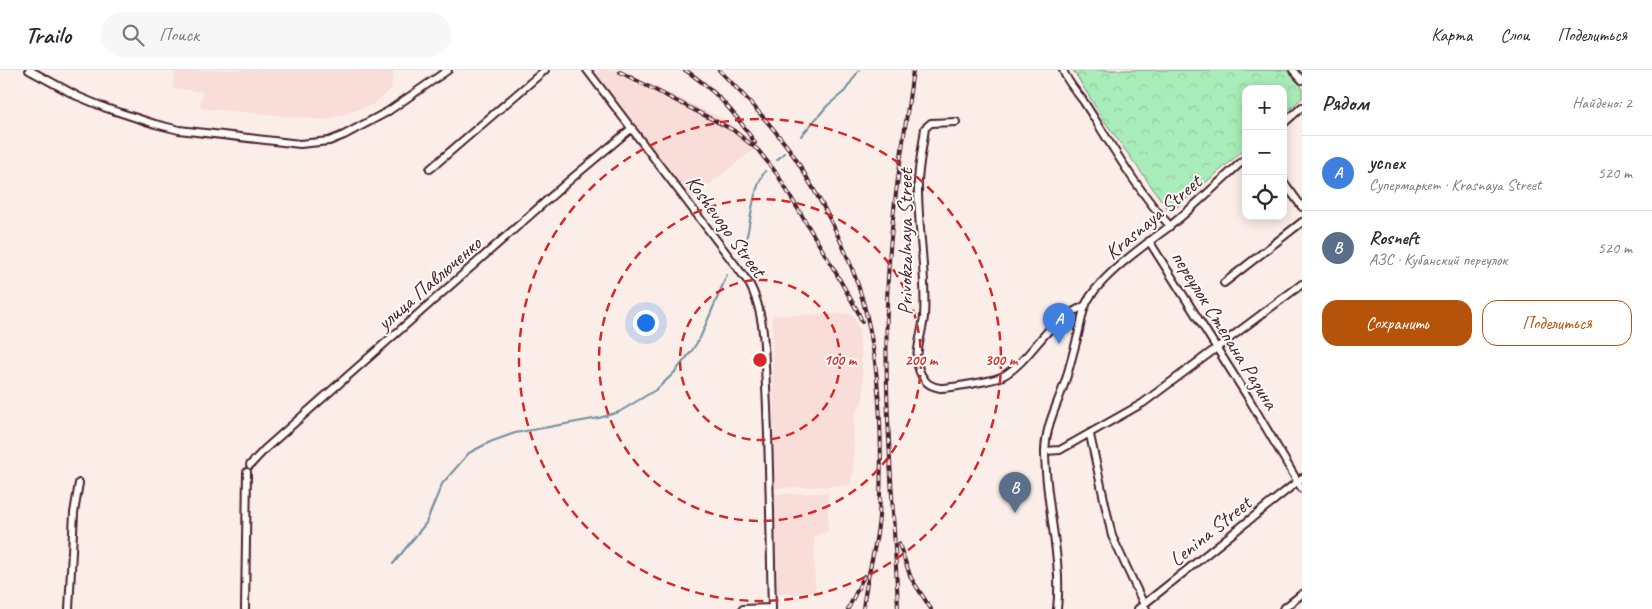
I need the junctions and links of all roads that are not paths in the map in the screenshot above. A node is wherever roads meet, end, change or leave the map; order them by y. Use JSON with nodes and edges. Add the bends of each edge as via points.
{"nodes":[{"id":1,"x":29,"y":70,"type":"edge"},
{"id":2,"x":448,"y":70,"type":"edge"},
{"id":3,"x":545,"y":70,"type":"edge"},
{"id":4,"x":587,"y":70,"type":"edge"},
{"id":5,"x":1064,"y":70,"type":"edge"},
{"id":6,"x":1293,"y":70,"type":"edge"},
{"id":7,"x":1302,"y":80,"type":"edge"},
{"id":8,"x":1302,"y":107,"type":"edge"},
{"id":9,"x":1287,"y":120,"type":"edge"},
{"id":10,"x":956,"y":122,"type":"dead end"},
{"id":11,"x":632,"y":128,"type":"junction"},
{"id":12,"x":1242,"y":162,"type":"edge"},
{"id":13,"x":430,"y":170,"type":"dead end"},
{"id":14,"x":1287,"y":187,"type":"edge"},
{"id":15,"x":1302,"y":207,"type":"edge"},
{"id":16,"x":1302,"y":222,"type":"edge"},
{"id":17,"x":1170,"y":226,"type":"junction"},
{"id":18,"x":1149,"y":240,"type":"junction"},
{"id":19,"x":1224,"y":283,"type":"dead end"},
{"id":20,"x":1302,"y":284,"type":"edge"},
{"id":21,"x":1086,"y":305,"type":"junction"},
{"id":22,"x":1216,"y":349,"type":"junction"},
{"id":23,"x":929,"y":384,"type":"joint"},
{"id":24,"x":1090,"y":435,"type":"junction"},
{"id":25,"x":1045,"y":451,"type":"junction"},
{"id":26,"x":250,"y":465,"type":"dead end"},
{"id":27,"x":248,"y":472,"type":"dead end"},
{"id":28,"x":1300,"y":480,"type":"edge"},
{"id":29,"x":79,"y":483,"type":"dead end"},
{"id":30,"x":1302,"y":489,"type":"edge"},
{"id":31,"x":1302,"y":594,"type":"edge"},
{"id":32,"x":772,"y":608,"type":"edge"},
{"id":33,"x":1143,"y":608,"type":"edge"},
{"id":34,"x":69,"y":609,"type":"edge"},
{"id":35,"x":245,"y":609,"type":"edge"},
{"id":36,"x":742,"y":609,"type":"edge"},
{"id":37,"x":1057,"y":609,"type":"edge"},
{"id":38,"x":1283,"y":609,"type":"edge"}],
"edges":[{"from":1,"to":2,"type":"street","via":[[77,96],[155,124],[179,130],[300,144],[344,135],[387,112]]},
{"from":3,"to":13,"type":"street"},
{"from":4,"to":11,"type":"street","name":"Koshevogo Street"},
{"from":5,"to":17,"type":"street","name":"переулок Степана Разина","via":[[1152,206]]},
{"from":6,"to":7,"type":"street"},
{"from":8,"to":9,"type":"street"},
{"from":10,"to":23,"type":"street","name":"Privokzalnaya Street","via":[[930,123],[925,128],[918,180],[924,318],[917,357],[921,374]]},
{"from":11,"to":26,"type":"street","name":"улица Павлюченко"},
{"from":11,"to":32,"type":"street","name":"Koshevogo Street","via":[[749,283],[758,302],[769,439]]},
{"from":12,"to":17,"type":"street","name":"Krasnaya Street"},
{"from":14,"to":15,"type":"street"},
{"from":16,"to":19,"type":"street"},
{"from":17,"to":18,"type":"street","name":"Krasnaya Street"},
{"from":18,"to":21,"type":"street","name":"Krasnaya Street","via":[[1114,270]]},
{"from":18,"to":22,"type":"street","name":"переулок Степана Разина"},
{"from":20,"to":22,"type":"street"},
{"from":21,"to":23,"type":"street","name":"Krasnaya Street","via":[[1068,314],[1003,376],[940,388]]},
{"from":21,"to":25,"type":"street","name":"Krasnaya Street","via":[[1061,395],[1052,413]]},
{"from":22,"to":24,"type":"street","via":[[1143,403]]},
{"from":22,"to":28,"type":"street","name":"переулок Степана Разина"},
{"from":24,"to":25,"type":"street","via":[[1060,450]]},
{"from":24,"to":33,"type":"street","via":[[1112,536]]},
{"from":25,"to":37,"type":"street","name":"Krasnaya Street","via":[[1058,582]]},
{"from":27,"to":35,"type":"street"},
{"from":28,"to":30,"type":"street","name":"переулок Степана Разина"},
{"from":28,"to":33,"type":"street","name":"Lenina Street"},
{"from":29,"to":34,"type":"street","via":[[74,513]]},
{"from":31,"to":38,"type":"street"},
{"from":32,"to":36,"type":"street"}]}
